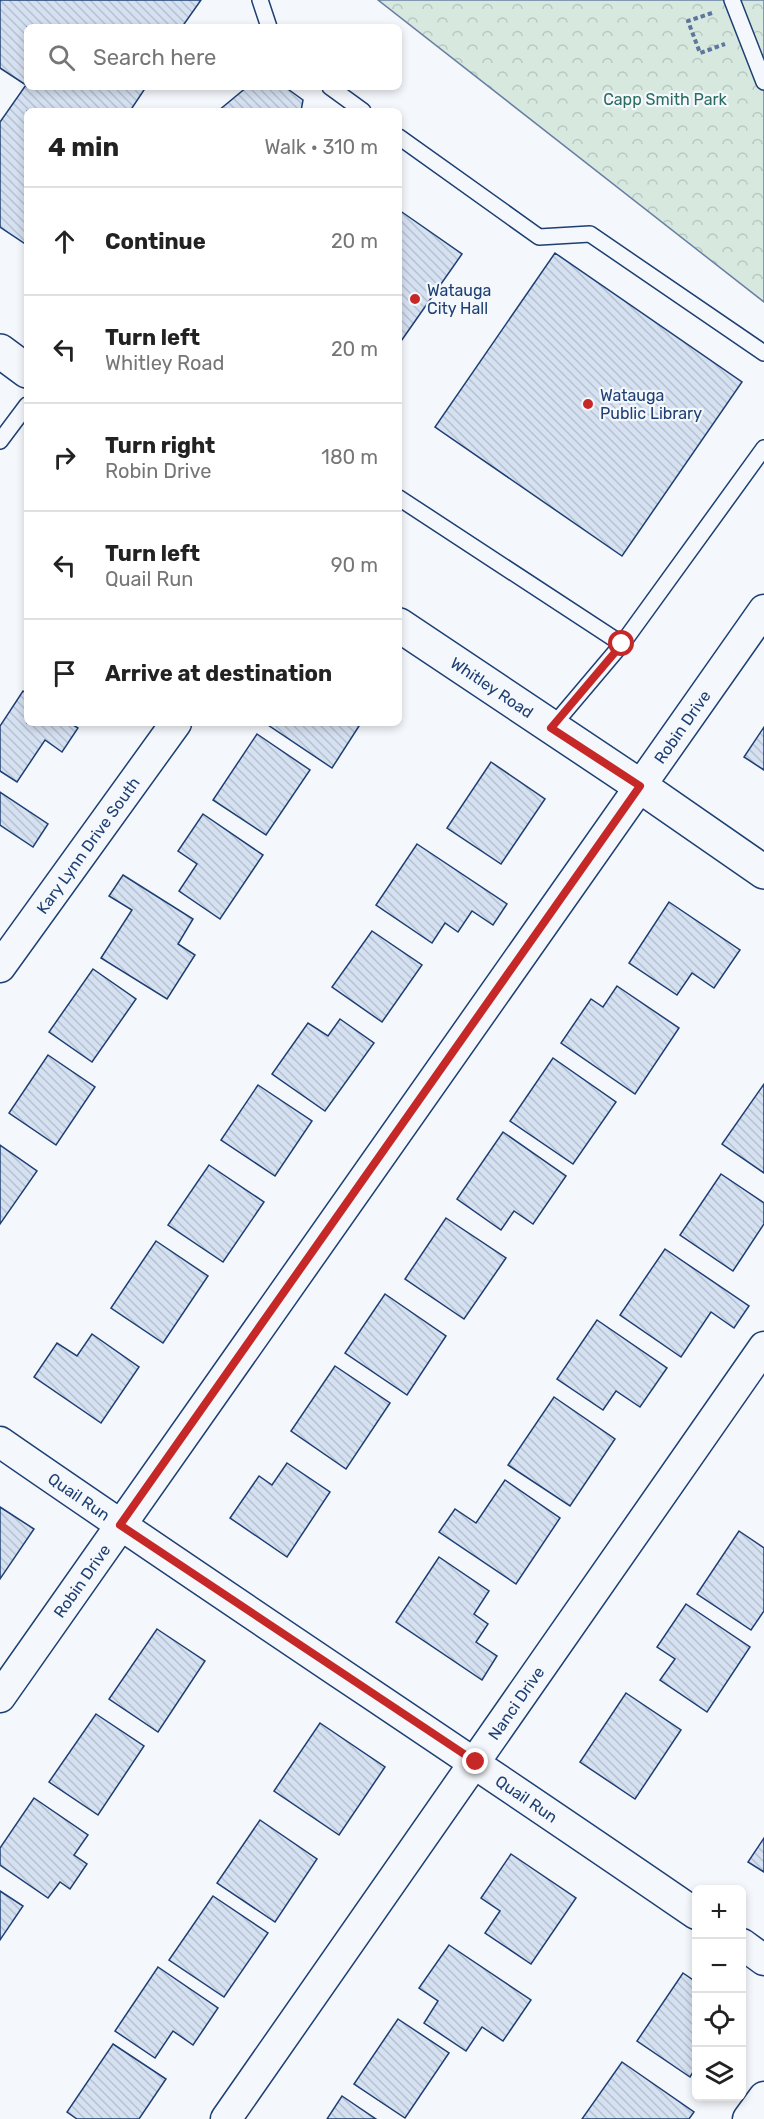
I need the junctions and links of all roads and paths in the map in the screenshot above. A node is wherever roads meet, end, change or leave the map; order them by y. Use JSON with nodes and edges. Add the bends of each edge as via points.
{"nodes":[{"id":1,"x":260,"y":0,"type":"edge"},
{"id":2,"x":732,"y":0,"type":"edge"},
{"id":3,"x":712,"y":6,"type":"dead end"},
{"id":4,"x":268,"y":24,"type":"edge"},
{"id":5,"x":746,"y":36,"type":"junction"},
{"id":6,"x":764,"y":82,"type":"edge"},
{"id":7,"x":334,"y":90,"type":"edge"},
{"id":8,"x":359,"y":108,"type":"edge"},
{"id":9,"x":402,"y":139,"type":"edge"},
{"id":10,"x":0,"y":351,"type":"edge"},
{"id":11,"x":764,"y":353,"type":"edge"},
{"id":12,"x":24,"y":369,"type":"edge"},
{"id":13,"x":24,"y":409,"type":"edge"},
{"id":14,"x":0,"y":441,"type":"edge"},
{"id":15,"x":764,"y":448,"type":"edge"},
{"id":16,"x":402,"y":500,"type":"edge"},
{"id":17,"x":764,"y":610,"type":"edge"},
{"id":18,"x":402,"y":627,"type":"edge"},
{"id":19,"x":622,"y":644,"type":"junction"},
{"id":20,"x":174,"y":726,"type":"edge"},
{"id":21,"x":551,"y":728,"type":"junction"},
{"id":22,"x":640,"y":786,"type":"junction"},
{"id":23,"x":764,"y":872,"type":"edge"},
{"id":24,"x":0,"y":967,"type":"edge"},
{"id":25,"x":764,"y":1347,"type":"edge"},
{"id":26,"x":0,"y":1442,"type":"edge"},
{"id":27,"x":120,"y":1525,"type":"junction"},
{"id":28,"x":0,"y":1697,"type":"edge"},
{"id":29,"x":476,"y":1762,"type":"junction"},
{"id":30,"x":692,"y":1911,"type":"edge"},
{"id":31,"x":746,"y":1947,"type":"edge"},
{"id":32,"x":764,"y":1960,"type":"edge"},
{"id":33,"x":764,"y":2097,"type":"edge"},
{"id":34,"x":226,"y":2119,"type":"edge"},
{"id":35,"x":748,"y":2119,"type":"edge"}],
"edges":[{"from":1,"to":4,"type":"lane"},
{"from":2,"to":5,"type":"lane"},
{"from":3,"to":5,"type":"path","via":[[714,12],[688,21],[700,53]]},
{"from":5,"to":6,"type":"lane"},
{"from":7,"to":8,"type":"lane"},
{"from":9,"to":11,"type":"lane","via":[[539,237],[590,234]]},
{"from":10,"to":12,"type":"street"},
{"from":13,"to":14,"type":"lane"},
{"from":15,"to":19,"type":"lane"},
{"from":16,"to":19,"type":"lane"},
{"from":17,"to":22,"type":"street","name":"Robin Drive"},
{"from":18,"to":21,"type":"street","name":"Whitley Road"},
{"from":19,"to":21,"type":"lane"},
{"from":20,"to":24,"type":"street","name":"Kary Lynn Drive South"},
{"from":21,"to":22,"type":"street","name":"Whitley Road"},
{"from":22,"to":23,"type":"street","name":"Whitley Road"},
{"from":22,"to":27,"type":"street","name":"Robin Drive"},
{"from":25,"to":29,"type":"street","name":"Nanci Drive"},
{"from":26,"to":27,"type":"street","name":"Quail Run"},
{"from":27,"to":28,"type":"street","name":"Robin Drive"},
{"from":27,"to":29,"type":"street","name":"Quail Run"},
{"from":29,"to":30,"type":"street","name":"Quail Run"},
{"from":29,"to":34,"type":"street","name":"Nanci Drive"},
{"from":31,"to":32,"type":"street"},
{"from":33,"to":35,"type":"street"}]}
